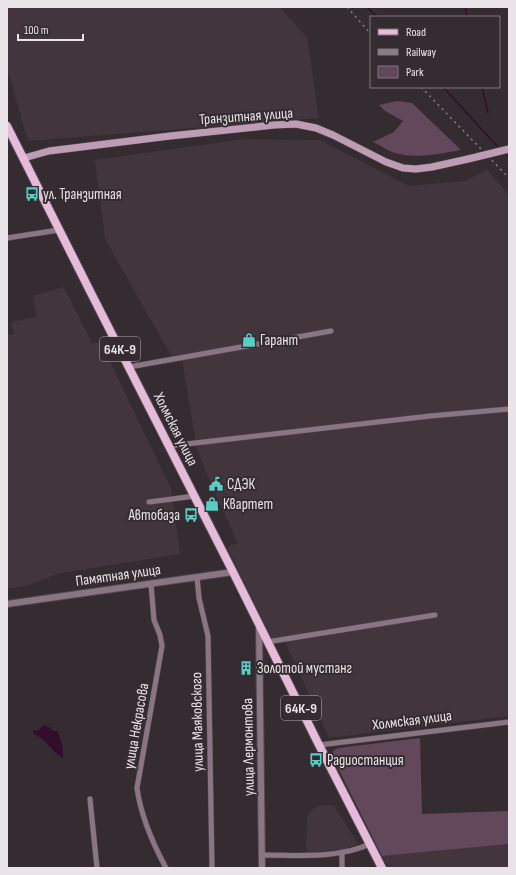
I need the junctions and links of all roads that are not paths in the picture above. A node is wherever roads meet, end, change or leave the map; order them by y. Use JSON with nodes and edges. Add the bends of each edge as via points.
{"nodes":[{"id":1,"x":7,"y":126,"type":"edge"},
{"id":2,"x":509,"y":150,"type":"edge"},
{"id":3,"x":24,"y":158,"type":"junction"},
{"id":4,"x":59,"y":230,"type":"junction"},
{"id":5,"x":7,"y":238,"type":"edge"},
{"id":6,"x":331,"y":331,"type":"dead end"},
{"id":7,"x":129,"y":367,"type":"junction"},
{"id":8,"x":509,"y":409,"type":"edge"},
{"id":9,"x":169,"y":446,"type":"junction"},
{"id":10,"x":195,"y":496,"type":"junction"},
{"id":11,"x":149,"y":502,"type":"dead end"},
{"id":12,"x":233,"y":572,"type":"junction"},
{"id":13,"x":197,"y":577,"type":"junction"},
{"id":14,"x":151,"y":584,"type":"junction"},
{"id":15,"x":7,"y":604,"type":"edge"},
{"id":16,"x":436,"y":615,"type":"dead end"},
{"id":17,"x":259,"y":626,"type":"junction"},
{"id":18,"x":267,"y":642,"type":"junction"},
{"id":19,"x":509,"y":722,"type":"edge"},
{"id":20,"x":319,"y":745,"type":"junction"},
{"id":21,"x":90,"y":799,"type":"dead end"},
{"id":22,"x":370,"y":844,"type":"junction"},
{"id":23,"x":342,"y":852,"type":"junction"},
{"id":24,"x":262,"y":855,"type":"junction"},
{"id":25,"x":97,"y":868,"type":"edge"},
{"id":26,"x":166,"y":868,"type":"edge"},
{"id":27,"x":212,"y":868,"type":"edge"},
{"id":28,"x":262,"y":868,"type":"edge"},
{"id":29,"x":342,"y":868,"type":"edge"},
{"id":30,"x":382,"y":868,"type":"edge"}],
"edges":[{"from":1,"to":3,"type":"main road","name":"Холмская улица","number":"64К-9"},
{"from":2,"to":3,"type":"main road","name":"Транзитная улица","bridge":true,"via":[[427,168],[403,168],[316,128],[296,124],[166,136],[49,152]]},
{"from":3,"to":4,"type":"main road","name":"Холмская улица","number":"64К-9"},
{"from":4,"to":5,"type":"street"},
{"from":4,"to":7,"type":"main road","name":"Холмская улица","number":"64К-9"},
{"from":6,"to":7,"type":"street"},
{"from":7,"to":9,"type":"main road","name":"Холмская улица","number":"64К-9"},
{"from":8,"to":9,"type":"street"},
{"from":9,"to":10,"type":"main road","name":"Холмская улица","number":"64К-9"},
{"from":10,"to":11,"type":"street"},
{"from":10,"to":12,"type":"main road","name":"Холмская улица","number":"64К-9"},
{"from":12,"to":13,"type":"street","name":"Памятная улица"},
{"from":12,"to":17,"type":"main road","name":"Холмская улица","number":"64К-9"},
{"from":13,"to":14,"type":"street","name":"Памятная улица"},
{"from":13,"to":27,"type":"street","name":"улица Маяковского","via":[[208,636]]},
{"from":14,"to":15,"type":"street","name":"Памятная улица"},
{"from":14,"to":26,"type":"street","name":"улица Некрасова","via":[[154,620],[162,646],[137,788],[140,806],[153,843]]},
{"from":16,"to":18,"type":"street"},
{"from":17,"to":18,"type":"main road","name":"Холмская улица","number":"64К-9"},
{"from":17,"to":24,"type":"street","name":"улица Лермонтова"},
{"from":18,"to":20,"type":"main road","name":"Холмская улица","number":"64К-9"},
{"from":19,"to":20,"type":"street","name":"Холмская улица"},
{"from":20,"to":22,"type":"main road","name":"Холмская улица","number":"64К-9"},
{"from":21,"to":25,"type":"street"},
{"from":22,"to":23,"type":"street"},
{"from":22,"to":30,"type":"main road","name":"Холмская улица","number":"64К-9"},
{"from":23,"to":24,"type":"street"},
{"from":23,"to":29,"type":"street"},
{"from":24,"to":28,"type":"street","name":"улица Лермонтова"}]}
